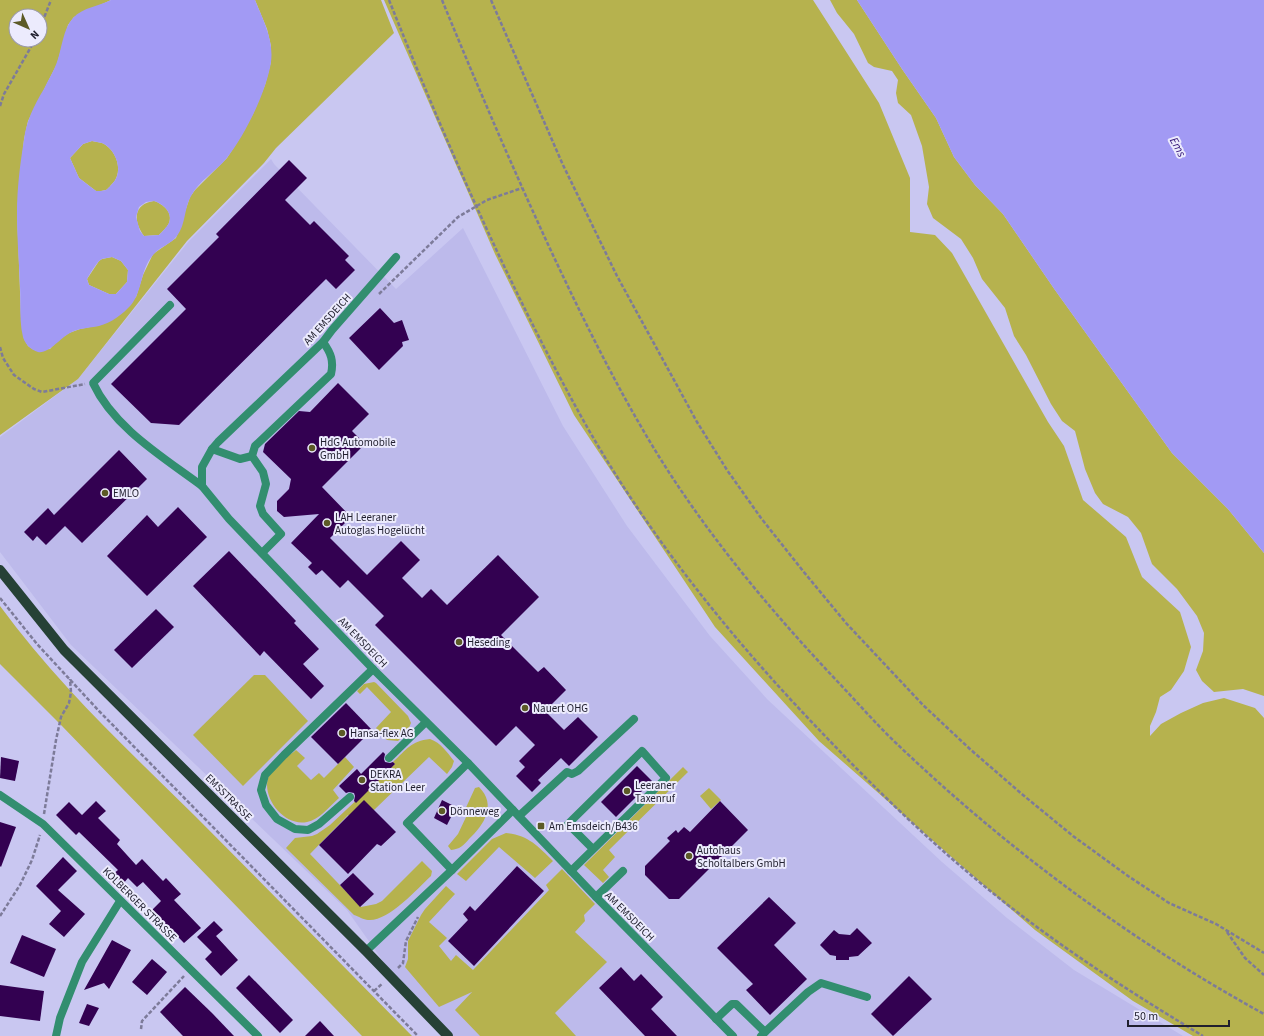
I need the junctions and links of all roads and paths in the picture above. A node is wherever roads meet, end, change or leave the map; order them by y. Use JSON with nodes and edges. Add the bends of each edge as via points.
{"nodes":[{"id":1,"x":389,"y":0,"type":"edge"},
{"id":2,"x":442,"y":0,"type":"edge"},
{"id":3,"x":491,"y":0,"type":"edge"},
{"id":4,"x":30,"y":48,"type":"edge"},
{"id":5,"x":0,"y":106,"type":"edge"},
{"id":6,"x":522,"y":188,"type":"junction"},
{"id":7,"x":475,"y":206,"type":"junction"},
{"id":8,"x":396,"y":257,"type":"dead end"},
{"id":9,"x":378,"y":295,"type":"dead end"},
{"id":10,"x":170,"y":305,"type":"dead end"},
{"id":11,"x":323,"y":342,"type":"junction"},
{"id":12,"x":0,"y":347,"type":"edge"},
{"id":13,"x":93,"y":383,"type":"junction"},
{"id":14,"x":212,"y":449,"type":"junction"},
{"id":15,"x":252,"y":456,"type":"junction"},
{"id":16,"x":202,"y":486,"type":"junction"},
{"id":17,"x":262,"y":553,"type":"junction"},
{"id":18,"x":0,"y":570,"type":"edge"},
{"id":19,"x":0,"y":598,"type":"edge"},
{"id":20,"x":373,"y":669,"type":"junction"},
{"id":21,"x":70,"y":679,"type":"junction"},
{"id":22,"x":634,"y":719,"type":"dead end"},
{"id":23,"x":426,"y":722,"type":"junction"},
{"id":24,"x":389,"y":758,"type":"dead end"},
{"id":25,"x":468,"y":763,"type":"junction"},
{"id":26,"x":0,"y":795,"type":"edge"},
{"id":27,"x":350,"y":797,"type":"dead end"},
{"id":28,"x":513,"y":810,"type":"junction"},
{"id":29,"x":519,"y":816,"type":"junction"},
{"id":30,"x":43,"y":824,"type":"junction"},
{"id":31,"x":593,"y":849,"type":"junction"},
{"id":32,"x":452,"y":870,"type":"junction"},
{"id":33,"x":571,"y":871,"type":"junction"},
{"id":34,"x":623,"y":871,"type":"dead end"},
{"id":35,"x":425,"y":895,"type":"junction"},
{"id":36,"x":596,"y":897,"type":"junction"},
{"id":37,"x":120,"y":901,"type":"junction"},
{"id":38,"x":0,"y":916,"type":"edge"},
{"id":39,"x":1226,"y":930,"type":"junction"},
{"id":40,"x":366,"y":951,"type":"junction"},
{"id":41,"x":1264,"y":953,"type":"edge"},
{"id":42,"x":190,"y":970,"type":"junction"},
{"id":43,"x":390,"y":975,"type":"junction"},
{"id":44,"x":1264,"y":975,"type":"edge"},
{"id":45,"x":374,"y":991,"type":"junction"},
{"id":46,"x":867,"y":997,"type":"dead end"},
{"id":47,"x":1264,"y":1014,"type":"edge"},
{"id":48,"x":716,"y":1019,"type":"junction"},
{"id":49,"x":141,"y":1029,"type":"dead end"},
{"id":50,"x":763,"y":1034,"type":"edge"},
{"id":51,"x":56,"y":1036,"type":"edge"},
{"id":52,"x":258,"y":1036,"type":"edge"},
{"id":53,"x":418,"y":1036,"type":"edge"},
{"id":54,"x":448,"y":1036,"type":"edge"},
{"id":55,"x":733,"y":1036,"type":"edge"},
{"id":56,"x":1204,"y":1036,"type":"edge"}],
"edges":[{"from":1,"to":7,"type":"path"},
{"from":2,"to":6,"type":"path"},
{"from":3,"to":39,"type":"path","via":[[563,165],[617,276],[697,422],[727,470],[802,571],[846,623],[923,704],[1023,796],[1128,876],[1169,903]]},
{"from":4,"to":5,"type":"path","via":[[4,94]]},
{"from":6,"to":7,"type":"path"},
{"from":6,"to":47,"type":"path","via":[[573,299],[657,454],[724,550],[767,604],[894,742],[1000,835],[1173,960]]},
{"from":7,"to":9,"type":"path","via":[[458,217]]},
{"from":7,"to":56,"type":"path","via":[[578,412],[620,481],[651,529],[690,581],[766,674],[911,823],[962,868],[1070,951]]},
{"from":8,"to":11,"type":"street","name":"AM EMSDEICH"},
{"from":10,"to":13,"type":"street"},
{"from":11,"to":14,"type":"street","name":"AM EMSDEICH"},
{"from":11,"to":15,"type":"street","via":[[331,352],[331,374],[255,446]]},
{"from":12,"to":13,"type":"path","via":[[14,375],[34,389],[42,392]]},
{"from":13,"to":16,"type":"street","name":"AM EMSDEICH","via":[[99,397],[110,411],[140,440]]},
{"from":14,"to":15,"type":"street","via":[[240,459]]},
{"from":14,"to":16,"type":"street","name":"AM EMSDEICH","via":[[202,467]]},
{"from":15,"to":17,"type":"street","via":[[263,472],[266,484],[260,506],[263,514],[281,534]]},
{"from":16,"to":17,"type":"street","name":"AM EMSDEICH"},
{"from":17,"to":20,"type":"street","name":"AM EMSDEICH"},
{"from":18,"to":40,"type":"main road","name":"EMSSTRASSE","via":[[64,650]]},
{"from":19,"to":21,"type":"path","via":[[37,644]]},
{"from":20,"to":23,"type":"street","name":"AM EMSDEICH"},
{"from":20,"to":27,"type":"street","via":[[265,775],[261,790],[266,805],[277,819],[295,830],[308,830],[319,824]]},
{"from":21,"to":30,"type":"path","via":[[69,703],[61,717],[56,740]]},
{"from":21,"to":45,"type":"path"},
{"from":22,"to":29,"type":"street","via":[[578,772],[567,772]]},
{"from":23,"to":24,"type":"street"},
{"from":23,"to":25,"type":"street","name":"AM EMSDEICH"},
{"from":25,"to":28,"type":"street","name":"AM EMSDEICH"},
{"from":25,"to":32,"type":"street","via":[[407,823]]},
{"from":26,"to":30,"type":"street","name":"KOLBERGER STRASSE"},
{"from":28,"to":29,"type":"street","name":"AM EMSDEICH"},
{"from":28,"to":32,"type":"street"},
{"from":29,"to":33,"type":"street","name":"AM EMSDEICH"},
{"from":30,"to":37,"type":"street","name":"KOLBERGER STRASSE"},
{"from":30,"to":38,"type":"path","via":[[32,860],[20,886]]},
{"from":31,"to":31,"type":"street","via":[[666,778],[642,751],[568,824]]},
{"from":31,"to":33,"type":"street"},
{"from":32,"to":35,"type":"street"},
{"from":33,"to":36,"type":"street","name":"AM EMSDEICH"},
{"from":34,"to":36,"type":"street"},
{"from":35,"to":40,"type":"street"},
{"from":35,"to":43,"type":"path","via":[[406,941],[403,963]]},
{"from":36,"to":48,"type":"street","name":"AM EMSDEICH"},
{"from":37,"to":42,"type":"street","name":"KOLBERGER STRASSE"},
{"from":37,"to":51,"type":"street","via":[[82,962],[60,1018]]},
{"from":39,"to":41,"type":"path"},
{"from":39,"to":44,"type":"path","via":[[1245,958]]},
{"from":40,"to":43,"type":"main road","name":"EMSSTRASSE"},
{"from":42,"to":49,"type":"path","via":[[142,1022]]},
{"from":42,"to":52,"type":"street","name":"KOLBERGER STRASSE"},
{"from":43,"to":45,"type":"path"},
{"from":43,"to":54,"type":"main road","name":"EMSSTRASSE"},
{"from":45,"to":53,"type":"path"},
{"from":46,"to":50,"type":"street","via":[[821,983]]},
{"from":48,"to":50,"type":"street","via":[[732,1004],[736,1004]]},
{"from":48,"to":55,"type":"street","name":"AM EMSDEICH"}]}
